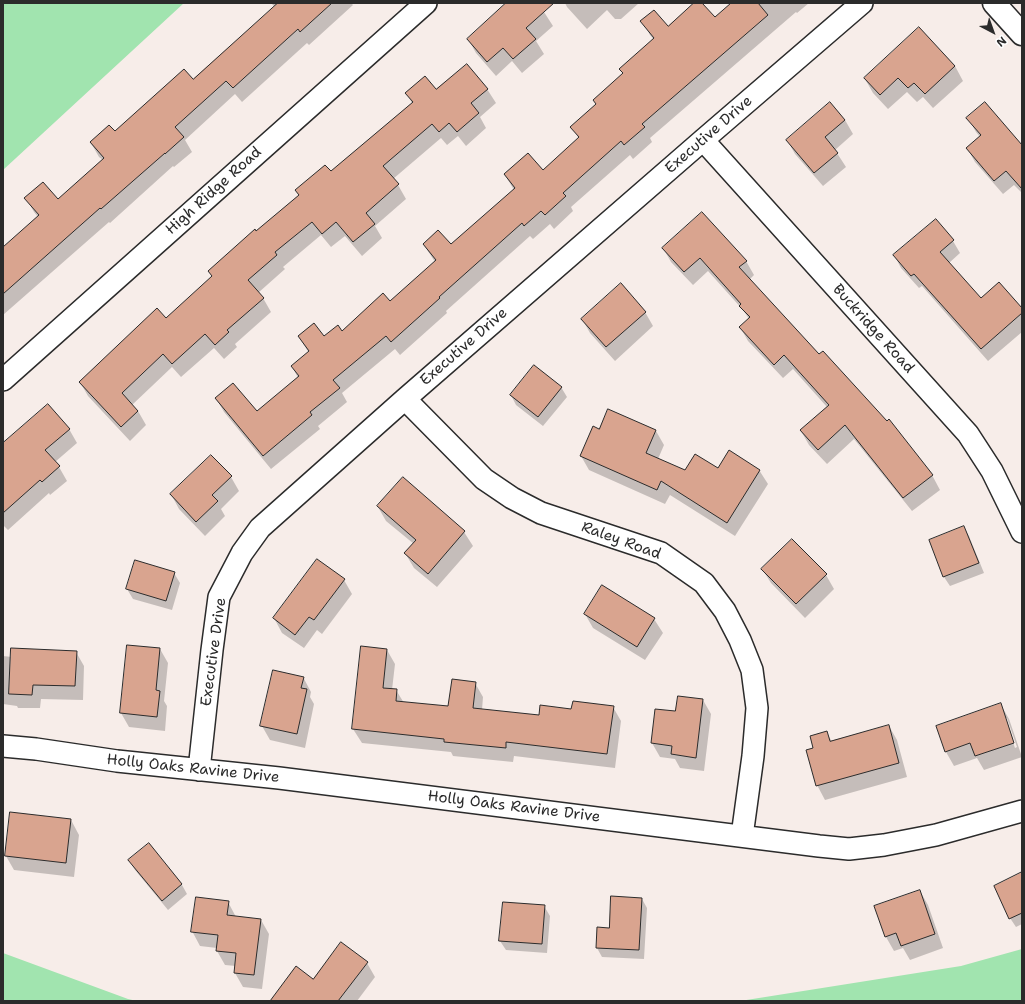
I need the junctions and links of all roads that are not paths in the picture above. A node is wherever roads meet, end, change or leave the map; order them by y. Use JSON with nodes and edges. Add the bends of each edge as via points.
{"nodes":[{"id":1,"x":426,"y":3,"type":"edge"},
{"id":2,"x":862,"y":3,"type":"edge"},
{"id":3,"x":994,"y":3,"type":"edge"},
{"id":4,"x":1022,"y":34,"type":"edge"},
{"id":5,"x":703,"y":140,"type":"junction"},
{"id":6,"x":3,"y":380,"type":"edge"},
{"id":7,"x":404,"y":399,"type":"junction"},
{"id":8,"x":1022,"y":532,"type":"edge"},
{"id":9,"x":3,"y":746,"type":"edge"},
{"id":10,"x":198,"y":770,"type":"junction"},
{"id":11,"x":1022,"y":811,"type":"edge"},
{"id":12,"x":742,"y":836,"type":"junction"}],
"edges":[{"from":1,"to":6,"type":"street","name":"High Ridge Road"},
{"from":2,"to":5,"type":"street","name":"Executive Drive"},
{"from":3,"to":4,"type":"main road"},
{"from":5,"to":7,"type":"street","name":"Executive Drive"},
{"from":5,"to":8,"type":"street","name":"Buckridge Road","via":[[968,434],[992,471]]},
{"from":7,"to":10,"type":"street","name":"Executive Drive","via":[[260,528],[242,553],[219,597]]},
{"from":7,"to":12,"type":"street","name":"Raley Road","via":[[484,479],[512,498],[541,513],[661,553],[704,583],[725,611],[752,670],[757,708]]},
{"from":9,"to":10,"type":"street","name":"Holly Oaks Ravine Drive"},
{"from":10,"to":12,"type":"street","name":"Holly Oaks Ravine Drive"},
{"from":11,"to":12,"type":"street","name":"Holly Oaks Ravine Drive","via":[[936,835],[848,849]]}]}
